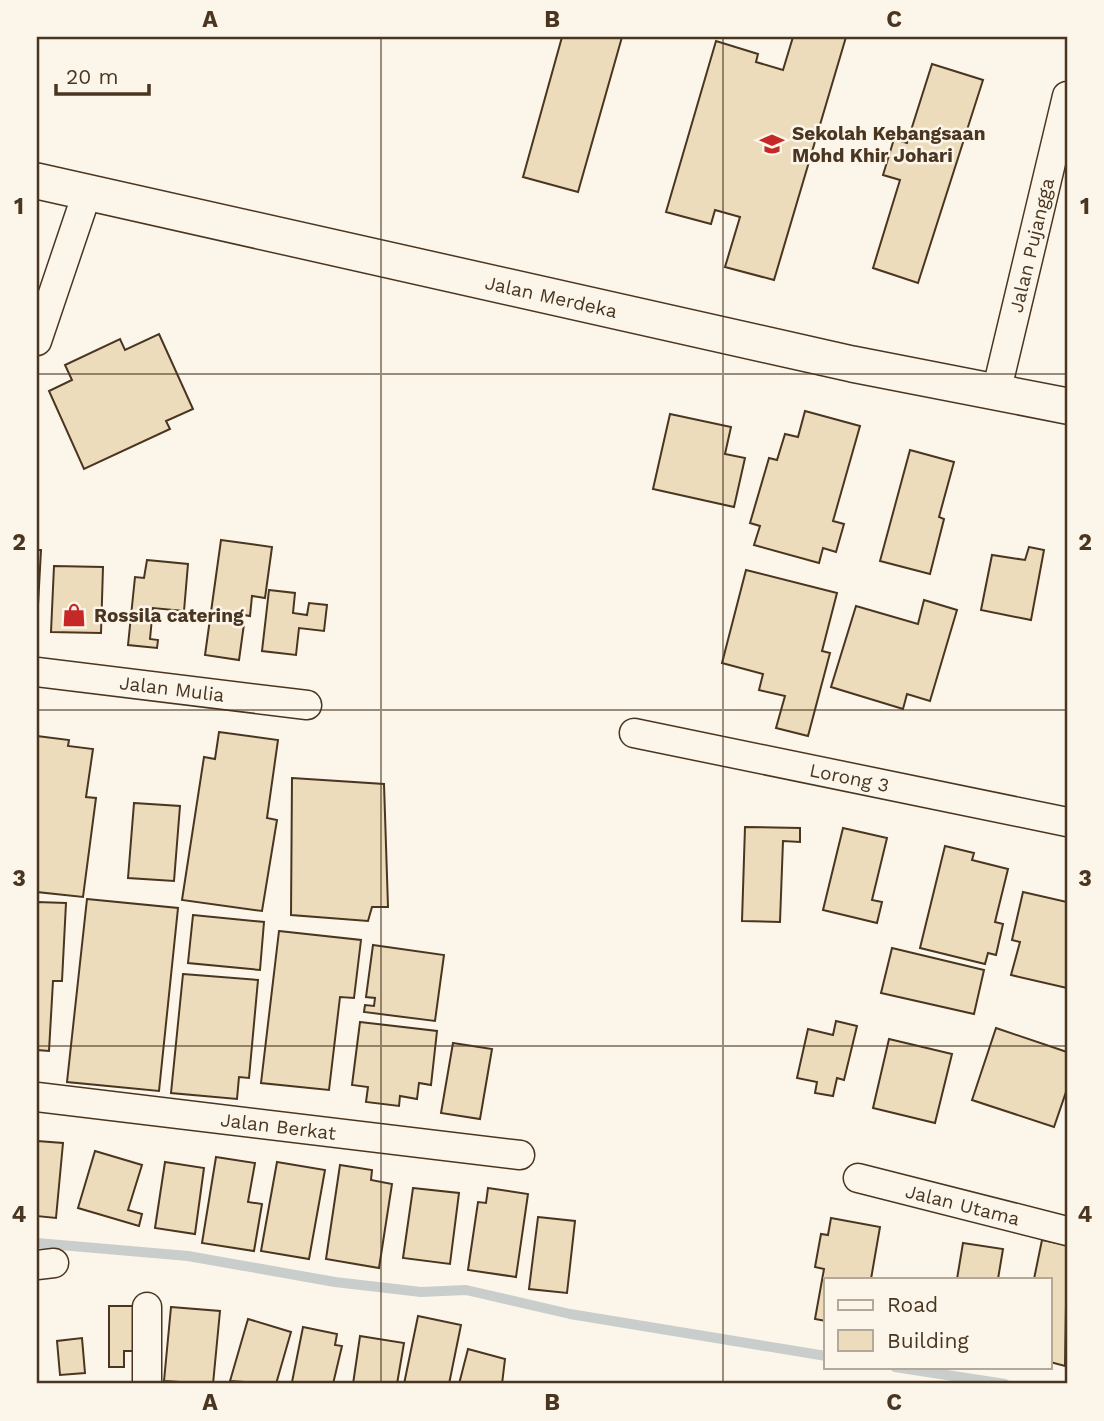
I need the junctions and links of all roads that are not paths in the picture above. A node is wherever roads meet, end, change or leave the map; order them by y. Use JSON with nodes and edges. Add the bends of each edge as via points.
{"nodes":[{"id":1,"x":1067,"y":96,"type":"edge"},
{"id":2,"x":37,"y":181,"type":"edge"},
{"id":3,"x":87,"y":193,"type":"junction"},
{"id":4,"x":37,"y":341,"type":"edge"},
{"id":5,"x":996,"y":393,"type":"junction"},
{"id":6,"x":1067,"y":406,"type":"edge"},
{"id":7,"x":37,"y":672,"type":"edge"},
{"id":8,"x":307,"y":705,"type":"dead end"},
{"id":9,"x":634,"y":733,"type":"dead end"},
{"id":10,"x":1067,"y":822,"type":"edge"},
{"id":11,"x":37,"y":1097,"type":"edge"},
{"id":12,"x":520,"y":1155,"type":"dead end"},
{"id":13,"x":858,"y":1178,"type":"dead end"},
{"id":14,"x":1067,"y":1231,"type":"edge"},
{"id":15,"x":147,"y":1307,"type":"dead end"},
{"id":16,"x":146,"y":1384,"type":"edge"}],
"edges":[{"from":1,"to":5,"type":"street","name":"Jalan Pujangga"},
{"from":2,"to":3,"type":"street","name":"Jalan Merdeka"},
{"from":3,"to":4,"type":"street"},
{"from":3,"to":5,"type":"street","name":"Jalan Merdeka"},
{"from":5,"to":6,"type":"street","name":"Jalan Merdeka"},
{"from":7,"to":8,"type":"street","name":"Jalan Mulia"},
{"from":9,"to":10,"type":"street","name":"Lorong 3"},
{"from":11,"to":12,"type":"street","name":"Jalan Berkat"},
{"from":13,"to":14,"type":"street","name":"Jalan Utama"},
{"from":15,"to":16,"type":"street"}]}
